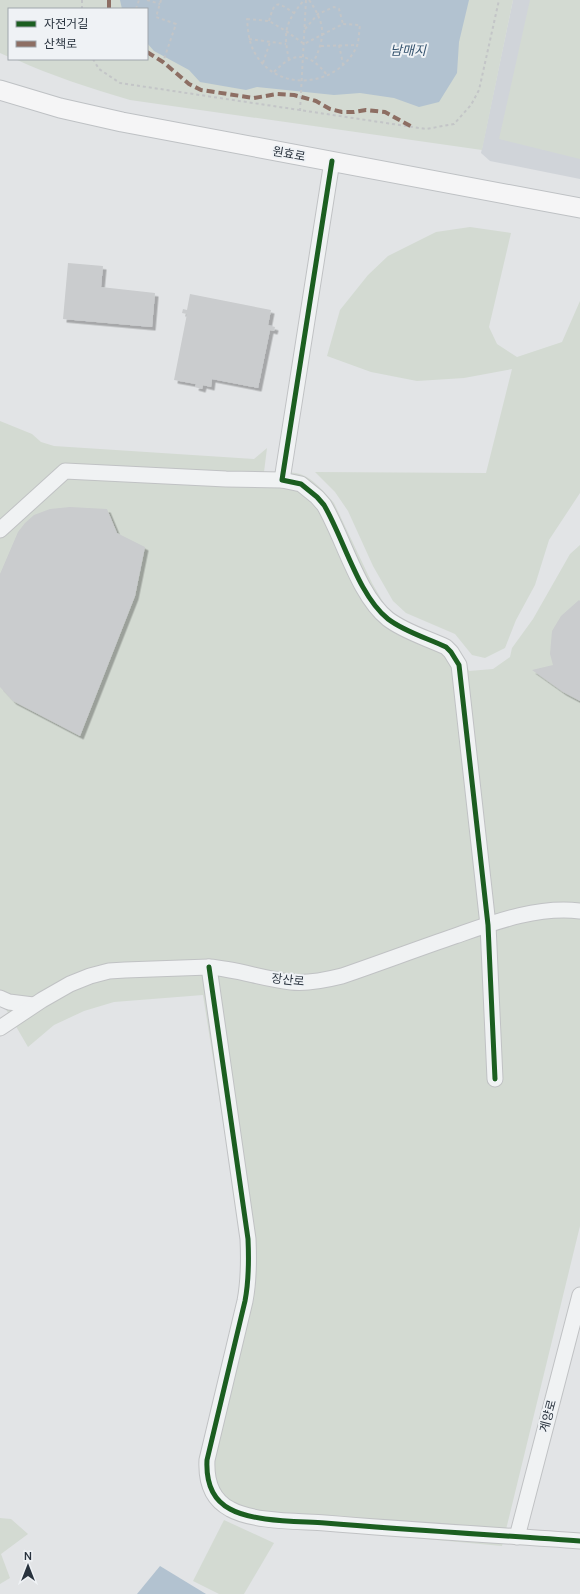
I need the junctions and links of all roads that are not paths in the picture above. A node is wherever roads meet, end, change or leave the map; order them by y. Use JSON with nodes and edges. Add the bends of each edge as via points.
{"nodes":[{"id":1,"x":0,"y":90,"type":"edge"},
{"id":2,"x":332,"y":161,"type":"junction"},
{"id":3,"x":580,"y":208,"type":"edge"},
{"id":4,"x":282,"y":480,"type":"junction"},
{"id":5,"x":0,"y":530,"type":"edge"},
{"id":6,"x":580,"y":911,"type":"edge"},
{"id":7,"x":488,"y":924,"type":"junction"},
{"id":8,"x":209,"y":967,"type":"junction"},
{"id":9,"x":0,"y":998,"type":"edge"},
{"id":10,"x":34,"y":1005,"type":"junction"},
{"id":11,"x":0,"y":1028,"type":"edge"},
{"id":12,"x":495,"y":1079,"type":"dead end"},
{"id":13,"x":580,"y":1295,"type":"edge"},
{"id":14,"x":517,"y":1537,"type":"junction"},
{"id":15,"x":580,"y":1541,"type":"edge"}],
"edges":[{"from":1,"to":2,"type":"main road","name":"원효로","via":[[60,108],[122,122]]},
{"from":2,"to":3,"type":"main road","name":"원효로"},
{"from":2,"to":4,"type":"street"},
{"from":4,"to":5,"type":"street","via":[[65,471]]},
{"from":4,"to":7,"type":"street","via":[[301,484],[324,506],[367,595],[381,612],[400,626],[446,647],[459,665]]},
{"from":6,"to":7,"type":"street","name":"장산로","via":[[542,911]]},
{"from":7,"to":8,"type":"street","name":"장산로","via":[[326,980],[291,982]]},
{"from":7,"to":12,"type":"street"},
{"from":8,"to":10,"type":"street","name":"장산로","via":[[110,971],[70,984]]},
{"from":8,"to":14,"type":"street","via":[[249,1258],[245,1301],[207,1460],[208,1482],[212,1493],[219,1502],[243,1515]]},
{"from":9,"to":10,"type":"street","via":[[9,1002]]},
{"from":10,"to":11,"type":"street","name":"장산로"},
{"from":13,"to":14,"type":"street","name":"계양로"},
{"from":14,"to":15,"type":"street"}]}
